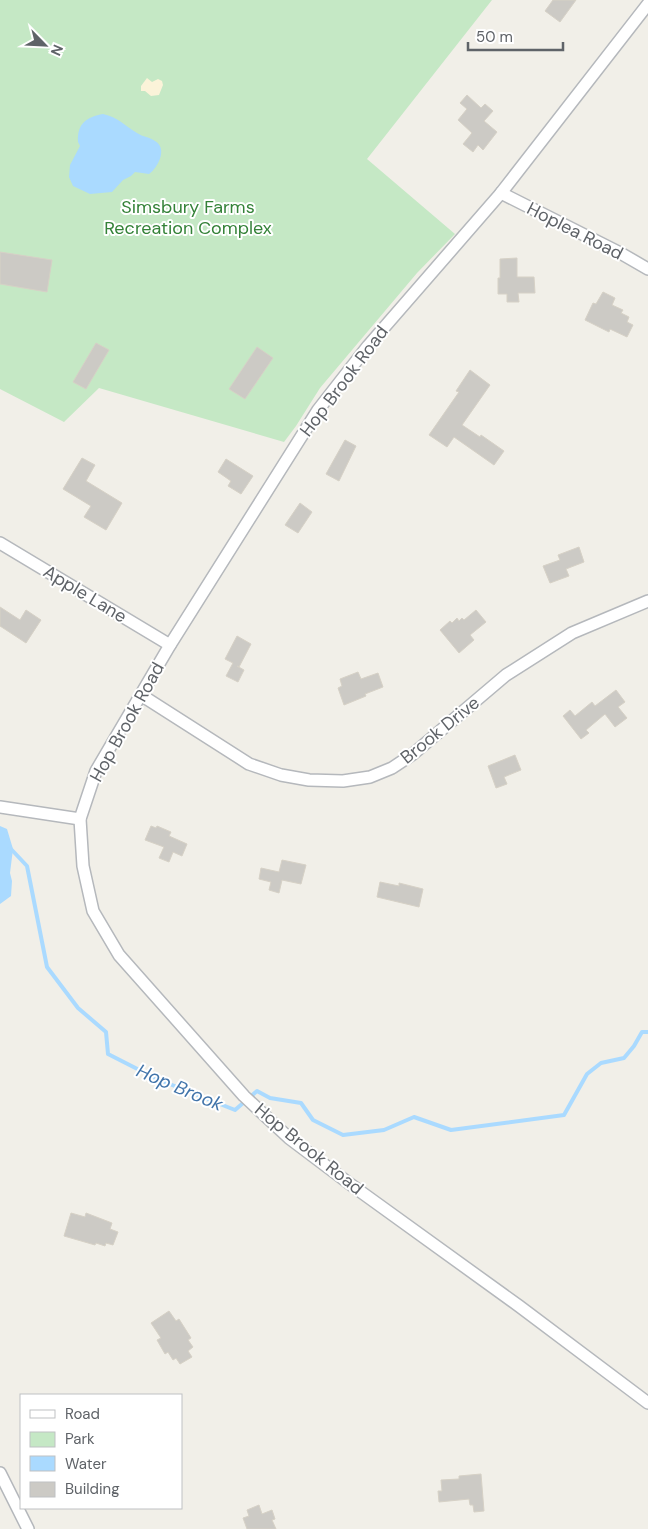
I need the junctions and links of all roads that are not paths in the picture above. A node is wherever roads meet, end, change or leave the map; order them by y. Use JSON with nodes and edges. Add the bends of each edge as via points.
{"nodes":[{"id":1,"x":648,"y":4,"type":"edge"},
{"id":2,"x":501,"y":193,"type":"junction"},
{"id":3,"x":648,"y":269,"type":"edge"},
{"id":4,"x":0,"y":543,"type":"edge"},
{"id":5,"x":648,"y":601,"type":"edge"},
{"id":6,"x":170,"y":645,"type":"junction"},
{"id":7,"x":141,"y":695,"type":"junction"},
{"id":8,"x":0,"y":807,"type":"edge"},
{"id":9,"x":80,"y":820,"type":"junction"},
{"id":10,"x":648,"y":1403,"type":"edge"},
{"id":11,"x":0,"y":1473,"type":"edge"},
{"id":12,"x":28,"y":1529,"type":"edge"}],
"edges":[{"from":1,"to":2,"type":"street","name":"Hop Brook Road"},
{"from":2,"to":3,"type":"street","name":"Hoplea Road"},
{"from":2,"to":6,"type":"street","name":"Hop Brook Road","via":[[368,346],[318,410]]},
{"from":4,"to":6,"type":"street","name":"Apple Lane"},
{"from":5,"to":7,"type":"street","name":"Brook Drive","via":[[572,633],[506,675],[413,754],[370,777],[344,781],[309,780],[249,764]]},
{"from":6,"to":7,"type":"street","name":"Hop Brook Road"},
{"from":7,"to":9,"type":"street","name":"Hop Brook Road","via":[[96,771]]},
{"from":8,"to":9,"type":"street"},
{"from":9,"to":10,"type":"street","name":"Hop Brook Road","via":[[83,866],[93,911],[119,955],[248,1100],[327,1167]]},
{"from":11,"to":12,"type":"street"}]}
